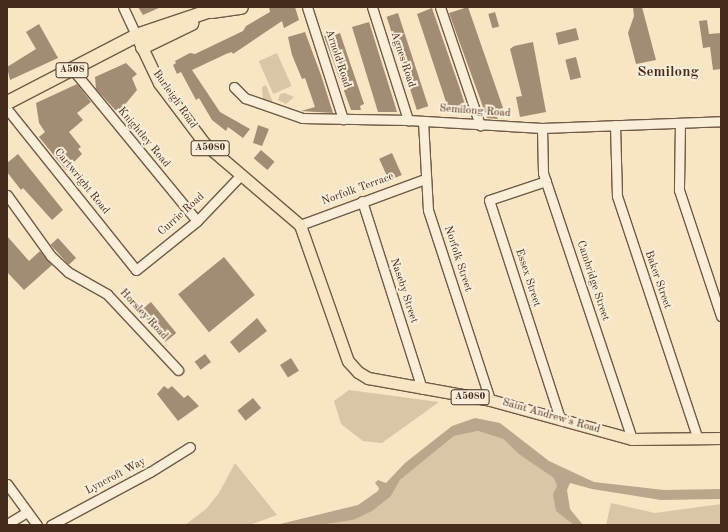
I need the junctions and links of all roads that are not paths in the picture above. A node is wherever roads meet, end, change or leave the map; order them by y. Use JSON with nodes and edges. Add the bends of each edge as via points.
{"nodes":[{"id":1,"x":123,"y":7,"type":"edge"},
{"id":2,"x":241,"y":7,"type":"edge"},
{"id":3,"x":307,"y":7,"type":"edge"},
{"id":4,"x":372,"y":7,"type":"edge"},
{"id":5,"x":440,"y":7,"type":"edge"},
{"id":6,"x":216,"y":8,"type":"edge"},
{"id":7,"x":139,"y":41,"type":"junction"},
{"id":8,"x":73,"y":70,"type":"junction"},
{"id":9,"x":234,"y":87,"type":"dead end"},
{"id":10,"x":7,"y":102,"type":"edge"},
{"id":11,"x":7,"y":109,"type":"edge"},
{"id":12,"x":343,"y":119,"type":"junction"},
{"id":13,"x":408,"y":120,"type":"junction"},
{"id":14,"x":423,"y":121,"type":"junction"},
{"id":15,"x":721,"y":121,"type":"edge"},
{"id":16,"x":680,"y":123,"type":"junction"},
{"id":17,"x":480,"y":125,"type":"junction"},
{"id":18,"x":615,"y":125,"type":"junction"},
{"id":19,"x":542,"y":128,"type":"junction"},
{"id":20,"x":241,"y":175,"type":"junction"},
{"id":21,"x":425,"y":179,"type":"junction"},
{"id":22,"x":546,"y":181,"type":"junction"},
{"id":23,"x":7,"y":195,"type":"edge"},
{"id":24,"x":362,"y":201,"type":"junction"},
{"id":25,"x":196,"y":220,"type":"junction"},
{"id":26,"x":300,"y":225,"type":"junction"},
{"id":27,"x":307,"y":241,"type":"joint"},
{"id":28,"x":136,"y":270,"type":"joint"},
{"id":29,"x":721,"y":316,"type":"edge"},
{"id":30,"x":178,"y":370,"type":"dead end"},
{"id":31,"x":422,"y":389,"type":"junction"},
{"id":32,"x":490,"y":400,"type":"junction"},
{"id":33,"x":560,"y":419,"type":"junction"},
{"id":34,"x":721,"y":438,"type":"edge"},
{"id":35,"x":632,"y":439,"type":"junction"},
{"id":36,"x":698,"y":439,"type":"junction"},
{"id":37,"x":190,"y":447,"type":"dead end"},
{"id":38,"x":7,"y":484,"type":"edge"},
{"id":39,"x":28,"y":512,"type":"junction"},
{"id":40,"x":7,"y":524,"type":"edge"},
{"id":41,"x":37,"y":525,"type":"edge"},
{"id":42,"x":51,"y":525,"type":"edge"}],
"edges":[{"from":1,"to":7,"type":"street"},
{"from":2,"to":6,"type":"highway","number":"A508"},
{"from":3,"to":12,"type":"street","name":"Arnold Road"},
{"from":4,"to":13,"type":"street","name":"Agnes Road"},
{"from":5,"to":17,"type":"street"},
{"from":6,"to":7,"type":"highway","number":"A508"},
{"from":7,"to":8,"type":"highway","number":"A508"},
{"from":7,"to":20,"type":"main road","name":"Burleigh Road","number":"A5080","via":[[159,83],[205,144]]},
{"from":8,"to":10,"type":"highway","number":"A508"},
{"from":8,"to":25,"type":"street","name":"Knightley Road"},
{"from":9,"to":12,"type":"street","name":"Semilong Road","via":[[245,98],[302,118]]},
{"from":11,"to":28,"type":"street","name":"Cartwright Road"},
{"from":12,"to":13,"type":"street","name":"Semilong Road"},
{"from":13,"to":14,"type":"street","name":"Semilong Road"},
{"from":14,"to":17,"type":"street","name":"Semilong Road"},
{"from":14,"to":21,"type":"street","name":"Norfolk Street"},
{"from":15,"to":16,"type":"street","name":"Semilong Road"},
{"from":16,"to":18,"type":"street","name":"Semilong Road"},
{"from":16,"to":29,"type":"street","via":[[679,190]]},
{"from":17,"to":19,"type":"street","name":"Semilong Road"},
{"from":18,"to":19,"type":"street","name":"Semilong Road"},
{"from":18,"to":36,"type":"street","name":"Baker Street","via":[[617,196]]},
{"from":19,"to":22,"type":"street","name":"Cambridge Street"},
{"from":20,"to":25,"type":"street","name":"Currie Road"},
{"from":20,"to":26,"type":"main road","name":"Burleigh Road","number":"A5080"},
{"from":21,"to":24,"type":"street","name":"Norfolk Terrace"},
{"from":21,"to":32,"type":"street","name":"Norfolk Street","via":[[428,210]]},
{"from":22,"to":33,"type":"street","name":"Essex Street","via":[[489,200]]},
{"from":22,"to":35,"type":"street","name":"Cambridge Street"},
{"from":23,"to":30,"type":"street","name":"Horsley Road","via":[[51,256],[68,272],[107,294]]},
{"from":24,"to":26,"type":"street","name":"Norfolk Terrace"},
{"from":24,"to":31,"type":"street","name":"Naseby Street"},
{"from":25,"to":28,"type":"street","name":"Currie Road"},
{"from":26,"to":27,"type":"main road","name":"Burleigh Road","number":"A5080"},
{"from":27,"to":31,"type":"main road","name":"Saint Andrew's Road","number":"A5080","via":[[352,367],[368,378]]},
{"from":31,"to":32,"type":"main road","name":"Saint Andrew's Road","number":"A5080"},
{"from":32,"to":33,"type":"main road","name":"Saint Andrew's Road","number":"A5080"},
{"from":33,"to":35,"type":"main road","name":"Saint Andrew's Road","number":"A5080"},
{"from":34,"to":36,"type":"main road","name":"Saint Andrew's Road","number":"A5080"},
{"from":35,"to":36,"type":"main road","name":"Saint Andrew's Road","number":"A5080"},
{"from":37,"to":42,"type":"street","name":"Lyncroft Way","via":[[150,472]]},
{"from":38,"to":39,"type":"street"},
{"from":39,"to":40,"type":"street"},
{"from":39,"to":41,"type":"street"}]}
